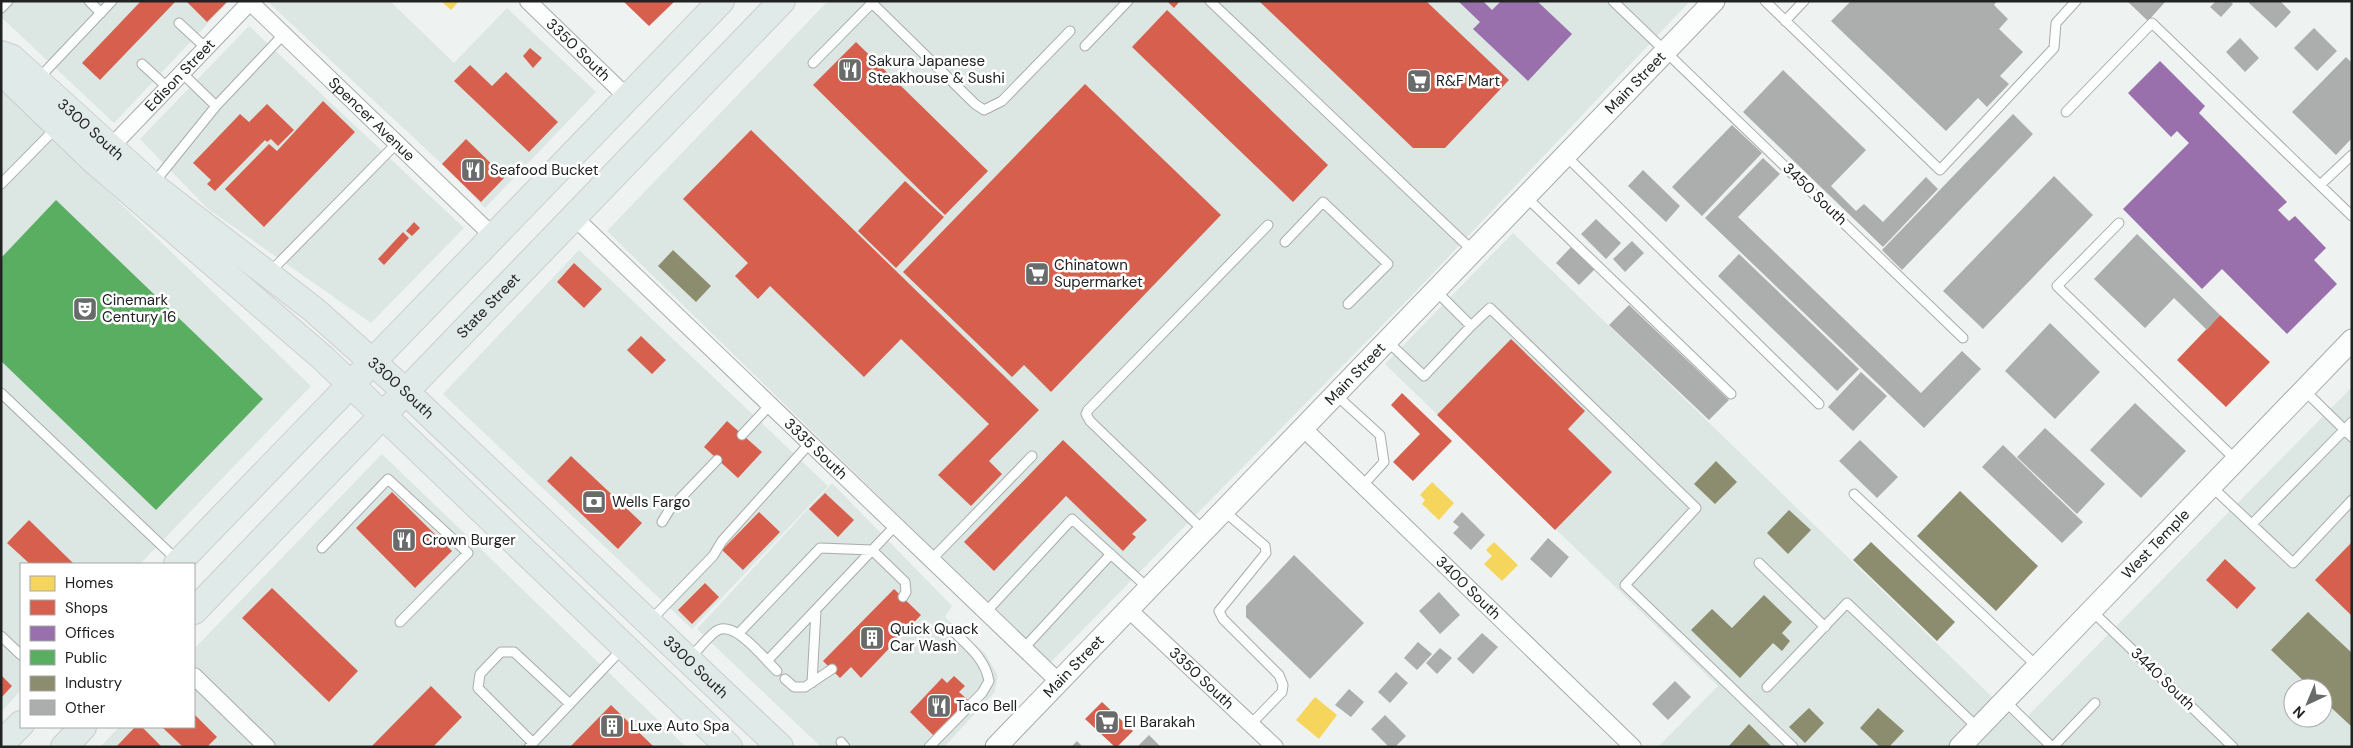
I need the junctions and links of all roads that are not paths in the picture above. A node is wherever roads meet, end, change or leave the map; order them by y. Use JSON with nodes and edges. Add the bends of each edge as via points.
{"nodes":[{"id":1,"x":8,"y":1,"type":"edge"},
{"id":2,"x":89,"y":1,"type":"edge"},
{"id":3,"x":112,"y":1,"type":"edge"},
{"id":4,"x":528,"y":1,"type":"edge"},
{"id":5,"x":722,"y":1,"type":"edge"},
{"id":6,"x":782,"y":1,"type":"edge"},
{"id":7,"x":1128,"y":1,"type":"edge"},
{"id":8,"x":1210,"y":1,"type":"edge"},
{"id":9,"x":1613,"y":1,"type":"edge"},
{"id":10,"x":1714,"y":1,"type":"edge"},
{"id":11,"x":1765,"y":1,"type":"edge"},
{"id":12,"x":1804,"y":1,"type":"edge"},
{"id":13,"x":2076,"y":1,"type":"edge"},
{"id":14,"x":250,"y":2,"type":"edge"},
{"id":15,"x":872,"y":2,"type":"edge"},
{"id":16,"x":1,"y":8,"type":"edge"},
{"id":17,"x":101,"y":13,"type":"junction"},
{"id":18,"x":1785,"y":21,"type":"junction"},
{"id":19,"x":179,"y":23,"type":"dead end"},
{"id":20,"x":1070,"y":31,"type":"dead end"},
{"id":21,"x":282,"y":35,"type":"junction"},
{"id":22,"x":1085,"y":46,"type":"dead end"},
{"id":23,"x":206,"y":48,"type":"junction"},
{"id":24,"x":1666,"y":51,"type":"junction"},
{"id":25,"x":1,"y":54,"type":"edge"},
{"id":26,"x":813,"y":63,"type":"dead end"},
{"id":27,"x":142,"y":64,"type":"dead end"},
{"id":28,"x":1,"y":71,"type":"edge"},
{"id":29,"x":182,"y":73,"type":"junction"},
{"id":30,"x":37,"y":80,"type":"junction"},
{"id":31,"x":168,"y":88,"type":"junction"},
{"id":32,"x":628,"y":98,"type":"junction"},
{"id":33,"x":216,"y":106,"type":"junction"},
{"id":34,"x":2066,"y":112,"type":"dead end"},
{"id":35,"x":58,"y":126,"type":"junction"},
{"id":36,"x":397,"y":144,"type":"junction"},
{"id":37,"x":110,"y":148,"type":"junction"},
{"id":38,"x":1566,"y":155,"type":"junction"},
{"id":39,"x":2352,"y":155,"type":"edge"},
{"id":40,"x":1,"y":184,"type":"edge"},
{"id":41,"x":152,"y":185,"type":"junction"},
{"id":42,"x":2320,"y":185,"type":"junction"},
{"id":43,"x":1525,"y":197,"type":"junction"},
{"id":44,"x":574,"y":216,"type":"junction"},
{"id":45,"x":2352,"y":216,"type":"edge"},
{"id":46,"x":2119,"y":223,"type":"dead end"},
{"id":47,"x":1268,"y":225,"type":"dead end"},
{"id":48,"x":494,"y":237,"type":"junction"},
{"id":49,"x":1285,"y":242,"type":"dead end"},
{"id":50,"x":1473,"y":251,"type":"junction"},
{"id":51,"x":268,"y":274,"type":"junction"},
{"id":52,"x":1436,"y":290,"type":"junction"},
{"id":53,"x":1348,"y":304,"type":"dead end"},
{"id":54,"x":1471,"y":326,"type":"junction"},
{"id":55,"x":1963,"y":338,"type":"dead end"},
{"id":56,"x":2352,"y":340,"type":"edge"},
{"id":57,"x":1387,"y":341,"type":"junction"},
{"id":58,"x":373,"y":363,"type":"junction"},
{"id":59,"x":351,"y":386,"type":"junction"},
{"id":60,"x":2304,"y":390,"type":"junction"},
{"id":61,"x":405,"y":392,"type":"junction"},
{"id":62,"x":1,"y":393,"type":"edge"},
{"id":63,"x":1335,"y":394,"type":"junction"},
{"id":64,"x":1731,"y":394,"type":"dead end"},
{"id":65,"x":1818,"y":404,"type":"dead end"},
{"id":66,"x":770,"y":405,"type":"junction"},
{"id":67,"x":382,"y":414,"type":"junction"},
{"id":68,"x":2352,"y":422,"type":"edge"},
{"id":69,"x":1303,"y":428,"type":"junction"},
{"id":70,"x":2345,"y":430,"type":"junction"},
{"id":71,"x":742,"y":435,"type":"dead end"},
{"id":72,"x":2352,"y":437,"type":"edge"},
{"id":73,"x":810,"y":443,"type":"junction"},
{"id":74,"x":1032,"y":456,"type":"dead end"},
{"id":75,"x":717,"y":460,"type":"dead end"},
{"id":76,"x":2236,"y":460,"type":"junction"},
{"id":77,"x":1363,"y":485,"type":"junction"},
{"id":78,"x":2211,"y":486,"type":"junction"},
{"id":79,"x":1854,"y":494,"type":"dead end"},
{"id":80,"x":2352,"y":500,"type":"edge"},
{"id":81,"x":1224,"y":510,"type":"junction"},
{"id":82,"x":662,"y":522,"type":"dead end"},
{"id":83,"x":2252,"y":524,"type":"junction"},
{"id":84,"x":896,"y":525,"type":"junction"},
{"id":85,"x":1204,"y":531,"type":"junction"},
{"id":86,"x":322,"y":548,"type":"dead end"},
{"id":87,"x":872,"y":550,"type":"junction"},
{"id":88,"x":1111,"y":554,"type":"junction"},
{"id":89,"x":931,"y":560,"type":"junction"},
{"id":90,"x":178,"y":563,"type":"edge"},
{"id":91,"x":1759,"y":563,"type":"dead end"},
{"id":92,"x":1149,"y":588,"type":"junction"},
{"id":93,"x":903,"y":597,"type":"dead end"},
{"id":94,"x":1128,"y":609,"type":"junction"},
{"id":95,"x":195,"y":610,"type":"edge"},
{"id":96,"x":816,"y":610,"type":"junction"},
{"id":97,"x":2092,"y":611,"type":"junction"},
{"id":98,"x":986,"y":612,"type":"junction"},
{"id":99,"x":400,"y":622,"type":"dead end"},
{"id":100,"x":649,"y":622,"type":"junction"},
{"id":101,"x":1825,"y":627,"type":"junction"},
{"id":102,"x":950,"y":628,"type":"dead end"},
{"id":103,"x":739,"y":632,"type":"junction"},
{"id":104,"x":1,"y":636,"type":"edge"},
{"id":105,"x":624,"y":648,"type":"junction"},
{"id":106,"x":1024,"y":648,"type":"junction"},
{"id":107,"x":20,"y":654,"type":"edge"},
{"id":108,"x":688,"y":660,"type":"junction"},
{"id":109,"x":767,"y":661,"type":"junction"},
{"id":110,"x":2038,"y":667,"type":"junction"},
{"id":111,"x":832,"y":670,"type":"dead end"},
{"id":112,"x":777,"y":671,"type":"dead end"},
{"id":113,"x":195,"y":677,"type":"edge"},
{"id":114,"x":785,"y":679,"type":"dead end"},
{"id":115,"x":1059,"y":682,"type":"junction"},
{"id":116,"x":812,"y":683,"type":"junction"},
{"id":117,"x":1768,"y":687,"type":"dead end"},
{"id":118,"x":2005,"y":701,"type":"junction"},
{"id":119,"x":570,"y":704,"type":"junction"},
{"id":120,"x":2095,"y":704,"type":"dead end"},
{"id":121,"x":1251,"y":724,"type":"junction"},
{"id":122,"x":20,"y":725,"type":"edge"},
{"id":123,"x":82,"y":728,"type":"edge"},
{"id":124,"x":1978,"y":729,"type":"junction"},
{"id":125,"x":1,"y":744,"type":"edge"},
{"id":126,"x":531,"y":745,"type":"edge"},
{"id":127,"x":64,"y":747,"type":"edge"},
{"id":128,"x":266,"y":747,"type":"edge"},
{"id":129,"x":730,"y":747,"type":"edge"},
{"id":130,"x":780,"y":747,"type":"edge"},
{"id":131,"x":929,"y":747,"type":"edge"},
{"id":132,"x":996,"y":747,"type":"edge"},
{"id":133,"x":1275,"y":747,"type":"edge"},
{"id":134,"x":1634,"y":747,"type":"edge"},
{"id":135,"x":1793,"y":747,"type":"edge"},
{"id":136,"x":1960,"y":747,"type":"edge"},
{"id":137,"x":2052,"y":747,"type":"edge"},
{"id":138,"x":2233,"y":747,"type":"edge"}],
"edges":[{"from":1,"to":16,"type":"lane"},
{"from":2,"to":17,"type":"lane"},
{"from":3,"to":17,"type":"lane"},
{"from":4,"to":32,"type":"street","name":"3350 South"},
{"from":5,"to":32,"type":"main road"},
{"from":6,"to":44,"type":"main road","name":"State Street"},
{"from":7,"to":22,"type":"lane"},
{"from":8,"to":50,"type":"lane"},
{"from":9,"to":24,"type":"lane","name":"3450 South"},
{"from":10,"to":24,"type":"street","name":"Main Street"},
{"from":11,"to":18,"type":"lane"},
{"from":12,"to":18,"type":"lane"},
{"from":13,"to":18,"type":"lane","via":[[2056,23],[2054,48],[1940,170]]},
{"from":14,"to":21,"type":"street","name":"Spencer Avenue"},
{"from":14,"to":23,"type":"street","name":"Edison Street"},
{"from":15,"to":20,"type":"lane","via":[[984,110],[1002,101]]},
{"from":15,"to":26,"type":"lane"},
{"from":17,"to":30,"type":"lane"},
{"from":19,"to":23,"type":"lane"},
{"from":21,"to":33,"type":"lane"},
{"from":21,"to":36,"type":"street","name":"Spencer Avenue"},
{"from":23,"to":29,"type":"street","name":"Edison Street"},
{"from":24,"to":38,"type":"street","name":"Main Street"},
{"from":24,"to":55,"type":"lane","name":"3450 South"},
{"from":25,"to":30,"type":"main road","name":"3300 South","via":[[12,58]]},
{"from":27,"to":31,"type":"lane"},
{"from":28,"to":35,"type":"main road","name":"3300 South"},
{"from":29,"to":31,"type":"street","name":"Edison Street"},
{"from":29,"to":33,"type":"lane"},
{"from":30,"to":37,"type":"main road","name":"3300 South"},
{"from":31,"to":37,"type":"street","name":"Edison Street"},
{"from":32,"to":48,"type":"main road"},
{"from":33,"to":41,"type":"lane"},
{"from":34,"to":42,"type":"lane","via":[[2152,23]]},
{"from":35,"to":40,"type":"lane"},
{"from":35,"to":59,"type":"main road","name":"3300 South","via":[[93,160],[287,324]]},
{"from":36,"to":48,"type":"street","name":"Spencer Avenue"},
{"from":36,"to":51,"type":"lane"},
{"from":37,"to":41,"type":"main road","name":"3300 South"},
{"from":38,"to":43,"type":"street","name":"Main Street"},
{"from":38,"to":65,"type":"lane"},
{"from":39,"to":42,"type":"lane"},
{"from":41,"to":51,"type":"main road","name":"3300 South"},
{"from":42,"to":45,"type":"lane"},
{"from":43,"to":50,"type":"street","name":"Main Street"},
{"from":43,"to":64,"type":"lane"},
{"from":44,"to":61,"type":"main road","name":"State Street"},
{"from":44,"to":66,"type":"street","name":"3335 South"},
{"from":46,"to":76,"type":"lane","via":[[2057,286]]},
{"from":47,"to":85,"type":"lane","via":[[1086,414]]},
{"from":48,"to":58,"type":"main road"},
{"from":49,"to":53,"type":"lane","via":[[1323,202],[1388,264]]},
{"from":50,"to":52,"type":"street","name":"Main Street"},
{"from":51,"to":58,"type":"main road","name":"3300 South"},
{"from":52,"to":54,"type":"lane"},
{"from":52,"to":57,"type":"street","name":"Main Street"},
{"from":54,"to":57,"type":"lane","via":[[1424,376]]},
{"from":54,"to":135,"type":"lane","via":[[1490,308],[1696,508],[1625,585]]},
{"from":56,"to":60,"type":"street","name":"West Temple"},
{"from":57,"to":63,"type":"street","name":"Main Street"},
{"from":58,"to":59,"type":"main road"},
{"from":58,"to":61,"type":"main road","name":"3300 South"},
{"from":59,"to":67,"type":"main road","name":"3300 South"},
{"from":59,"to":90,"type":"main road"},
{"from":60,"to":70,"type":"lane"},
{"from":60,"to":76,"type":"street","name":"West Temple"},
{"from":61,"to":67,"type":"main road","name":"State Street"},
{"from":61,"to":100,"type":"main road","name":"3300 South"},
{"from":62,"to":90,"type":"lane"},
{"from":63,"to":69,"type":"street","name":"Main Street"},
{"from":63,"to":77,"type":"lane","via":[[1380,435],[1384,462]]},
{"from":66,"to":71,"type":"lane"},
{"from":66,"to":73,"type":"street","name":"3335 South"},
{"from":67,"to":95,"type":"main road","name":"State Street"},
{"from":67,"to":105,"type":"main road","name":"3300 South"},
{"from":68,"to":70,"type":"lane"},
{"from":69,"to":77,"type":"street","name":"3400 South"},
{"from":69,"to":81,"type":"street","name":"Main Street"},
{"from":70,"to":72,"type":"lane"},
{"from":70,"to":83,"type":"lane"},
{"from":73,"to":84,"type":"street","name":"3335 South"},
{"from":73,"to":100,"type":"lane","via":[[722,541],[713,556]]},
{"from":74,"to":89,"type":"lane"},
{"from":75,"to":82,"type":"lane","via":[[670,509]]},
{"from":76,"to":78,"type":"street","name":"West Temple"},
{"from":77,"to":134,"type":"street","name":"3400 South"},
{"from":78,"to":83,"type":"lane"},
{"from":78,"to":97,"type":"street","name":"West Temple"},
{"from":79,"to":110,"type":"lane"},
{"from":80,"to":83,"type":"lane","via":[[2292,562]]},
{"from":81,"to":85,"type":"street","name":"Main Street"},
{"from":81,"to":121,"type":"lane","via":[[1265,546],[1266,553],[1219,611],[1222,620],[1279,675],[1283,685],[1282,692]]},
{"from":84,"to":87,"type":"lane"},
{"from":84,"to":89,"type":"street","name":"3335 South"},
{"from":85,"to":92,"type":"street","name":"Main Street"},
{"from":86,"to":99,"type":"lane","via":[[388,479],[468,553]]},
{"from":87,"to":93,"type":"lane","via":[[905,582]]},
{"from":87,"to":96,"type":"lane"},
{"from":87,"to":103,"type":"lane","via":[[820,548]]},
{"from":88,"to":92,"type":"lane"},
{"from":88,"to":98,"type":"lane","via":[[1072,519]]},
{"from":88,"to":106,"type":"lane"},
{"from":89,"to":98,"type":"street","name":"3335 South"},
{"from":91,"to":101,"type":"lane"},
{"from":92,"to":94,"type":"street","name":"Main Street"},
{"from":94,"to":115,"type":"street","name":"Main Street"},
{"from":94,"to":121,"type":"street","name":"3350 South"},
{"from":96,"to":109,"type":"lane"},
{"from":96,"to":116,"type":"lane"},
{"from":97,"to":110,"type":"street","name":"West Temple"},
{"from":97,"to":138,"type":"lane","name":"3440 South"},
{"from":98,"to":106,"type":"street","name":"3335 South"},
{"from":100,"to":108,"type":"main road","name":"3300 South"},
{"from":101,"to":117,"type":"lane"},
{"from":101,"to":124,"type":"lane","via":[[1847,603]]},
{"from":102,"to":131,"type":"lane","via":[[980,658],[987,669],[989,681],[982,693]]},
{"from":103,"to":108,"type":"lane","via":[[727,628],[716,630]]},
{"from":103,"to":109,"type":"lane"},
{"from":104,"to":107,"type":"lane"},
{"from":105,"to":119,"type":"lane"},
{"from":105,"to":129,"type":"main road","name":"3300 South"},
{"from":106,"to":115,"type":"street","name":"3335 South"},
{"from":108,"to":130,"type":"main road","name":"3300 South"},
{"from":109,"to":112,"type":"lane"},
{"from":110,"to":118,"type":"street","name":"West Temple"},
{"from":111,"to":116,"type":"lane"},
{"from":113,"to":128,"type":"street"},
{"from":114,"to":116,"type":"lane","via":[[794,687],[805,688]]},
{"from":115,"to":132,"type":"street","name":"Main Street"},
{"from":118,"to":124,"type":"street","name":"West Temple"},
{"from":118,"to":137,"type":"lane"},
{"from":119,"to":126,"type":"lane"},
{"from":119,"to":126,"type":"lane","via":[[514,652],[500,652],[480,674],[478,688]]},
{"from":120,"to":137,"type":"lane"},
{"from":121,"to":133,"type":"street","name":"3350 South"},
{"from":122,"to":125,"type":"main road"},
{"from":123,"to":127,"type":"main road"},
{"from":124,"to":136,"type":"street","name":"West Temple"}]}
